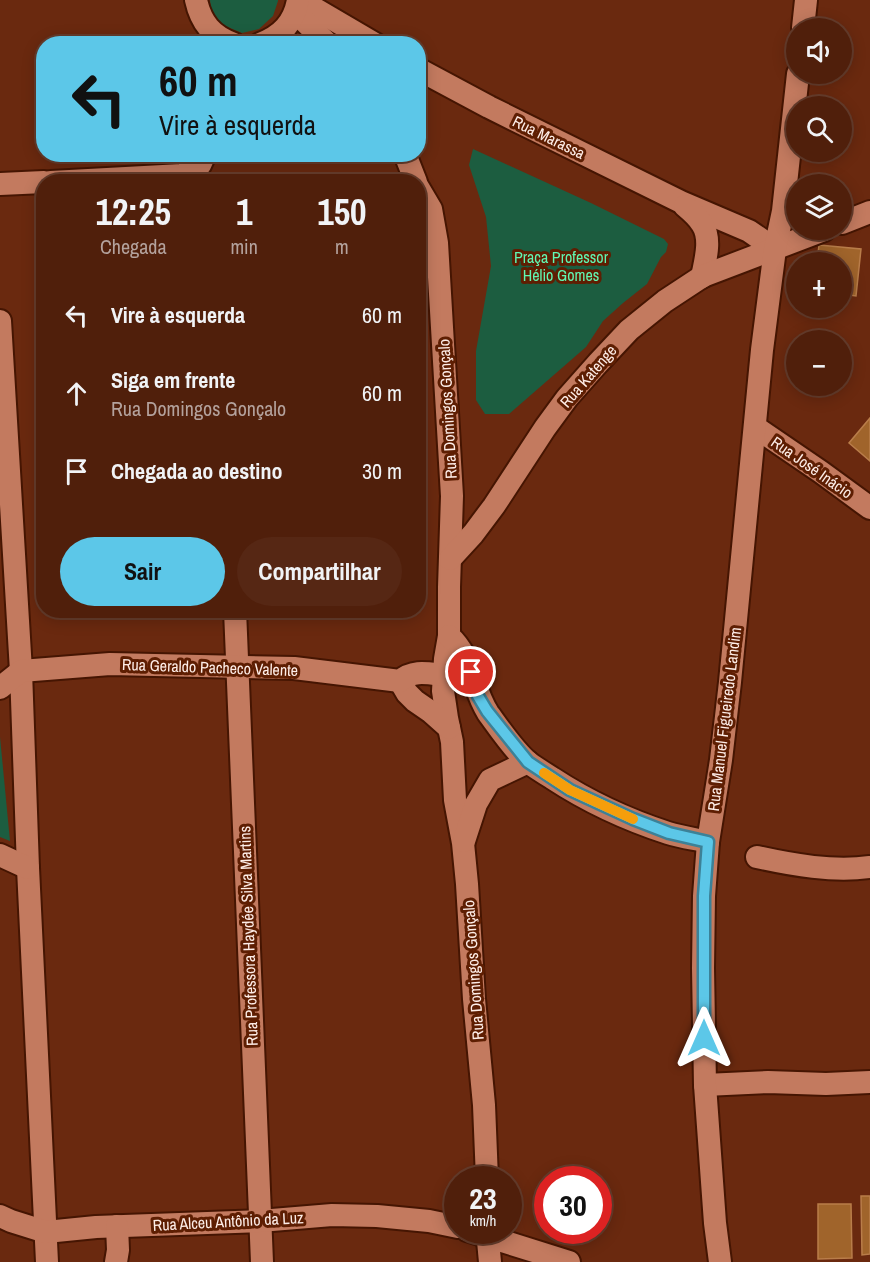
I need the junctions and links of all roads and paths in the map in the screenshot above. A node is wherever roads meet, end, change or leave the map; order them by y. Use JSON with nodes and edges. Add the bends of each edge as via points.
{"nodes":[{"id":1,"x":196,"y":0,"type":"edge"},
{"id":2,"x":806,"y":0,"type":"edge"},
{"id":3,"x":298,"y":4,"type":"edge"},
{"id":4,"x":804,"y":18,"type":"edge"},
{"id":5,"x":205,"y":33,"type":"edge"},
{"id":6,"x":276,"y":36,"type":"edge"},
{"id":7,"x":322,"y":36,"type":"edge"},
{"id":8,"x":360,"y":36,"type":"edge"},
{"id":9,"x":426,"y":73,"type":"edge"},
{"id":10,"x":797,"y":84,"type":"edge"},
{"id":11,"x":199,"y":162,"type":"edge"},
{"id":12,"x":183,"y":174,"type":"edge"},
{"id":13,"x":36,"y":182,"type":"edge"},
{"id":14,"x":0,"y":184,"type":"edge"},
{"id":15,"x":426,"y":201,"type":"edge"},
{"id":16,"x":681,"y":202,"type":"junction"},
{"id":17,"x":870,"y":212,"type":"edge"},
{"id":18,"x":852,"y":219,"type":"edge"},
{"id":19,"x":798,"y":240,"type":"edge"},
{"id":20,"x":775,"y":249,"type":"junction"},
{"id":21,"x":702,"y":277,"type":"junction"},
{"id":22,"x":0,"y":321,"type":"edge"},
{"id":23,"x":1,"y":356,"type":"edge"},
{"id":24,"x":754,"y":427,"type":"junction"},
{"id":25,"x":870,"y":508,"type":"edge"},
{"id":26,"x":450,"y":559,"type":"junction"},
{"id":27,"x":235,"y":618,"type":"edge"},
{"id":28,"x":449,"y":636,"type":"junction"},
{"id":29,"x":237,"y":666,"type":"junction"},
{"id":30,"x":21,"y":670,"type":"junction"},
{"id":31,"x":471,"y":672,"type":"junction"},
{"id":32,"x":443,"y":675,"type":"junction"},
{"id":33,"x":400,"y":681,"type":"junction"},
{"id":34,"x":0,"y":688,"type":"edge"},
{"id":35,"x":449,"y":728,"type":"junction"},
{"id":36,"x":454,"y":762,"type":"junction"},
{"id":37,"x":528,"y":762,"type":"junction"},
{"id":38,"x":490,"y":780,"type":"junction"},
{"id":39,"x":708,"y":842,"type":"junction"},
{"id":40,"x":463,"y":843,"type":"junction"},
{"id":41,"x":0,"y":855,"type":"edge"},
{"id":42,"x":757,"y":857,"type":"dead end"},
{"id":43,"x":28,"y":867,"type":"junction"},
{"id":44,"x":870,"y":867,"type":"edge"},
{"id":45,"x":870,"y":1082,"type":"edge"},
{"id":46,"x":705,"y":1085,"type":"junction"},
{"id":47,"x":486,"y":1166,"type":"edge"},
{"id":48,"x":0,"y":1216,"type":"edge"},
{"id":49,"x":260,"y":1221,"type":"junction"},
{"id":50,"x":444,"y":1224,"type":"edge"},
{"id":51,"x":117,"y":1226,"type":"junction"},
{"id":52,"x":46,"y":1232,"type":"junction"},
{"id":53,"x":485,"y":1244,"type":"edge"},
{"id":54,"x":516,"y":1244,"type":"edge"},
{"id":55,"x":47,"y":1262,"type":"edge"},
{"id":56,"x":116,"y":1262,"type":"edge"},
{"id":57,"x":262,"y":1262,"type":"edge"},
{"id":58,"x":490,"y":1262,"type":"edge"},
{"id":59,"x":569,"y":1262,"type":"edge"},
{"id":60,"x":720,"y":1262,"type":"edge"}],
"edges":[{"from":1,"to":5,"type":"street"},
{"from":2,"to":4,"type":"street"},
{"from":3,"to":6,"type":"street","via":[[289,24]]},
{"from":3,"to":7,"type":"street"},
{"from":3,"to":8,"type":"street"},
{"from":9,"to":16,"type":"street","name":"Rua Marassa"},
{"from":10,"to":20,"type":"street","name":"Rua Manuel Figueiredo Landim"},
{"from":11,"to":12,"type":"street"},
{"from":13,"to":14,"type":"street"},
{"from":15,"to":26,"type":"street","name":"Rua Domingos Gonçalo","via":[[437,243],[452,496]]},
{"from":16,"to":20,"type":"street","name":"Rua Marassa","via":[[749,231]]},
{"from":16,"to":21,"type":"street","name":"Rua Marassa","via":[[706,231]]},
{"from":17,"to":18,"type":"street"},
{"from":19,"to":20,"type":"street","name":"Rua Katenge"},
{"from":20,"to":21,"type":"street","name":"Rua Katenge"},
{"from":20,"to":24,"type":"street","name":"Rua Manuel Figueiredo Landim"},
{"from":21,"to":26,"type":"street","name":"Rua Katenge","via":[[629,330],[597,363],[545,428],[480,525]]},
{"from":22,"to":23,"type":"street"},
{"from":23,"to":30,"type":"street"},
{"from":24,"to":25,"type":"street","name":"Rua José Inácio"},
{"from":24,"to":39,"type":"street","name":"Rua Manuel Figueiredo Landim","via":[[722,760]]},
{"from":26,"to":28,"type":"street","name":"Rua Domingos Gonçalo"},
{"from":27,"to":29,"type":"street","name":"Rua Professora Haydée Silva Martins"},
{"from":28,"to":31,"type":"street","via":[[456,641]]},
{"from":28,"to":32,"type":"street","name":"Rua Domingos Gonçalo"},
{"from":29,"to":30,"type":"street","name":"Rua Geraldo Pacheco Valente","via":[[110,664]]},
{"from":29,"to":33,"type":"street","name":"Rua Geraldo Pacheco Valente","via":[[294,668]]},
{"from":29,"to":49,"type":"street","name":"Rua Professora Haydée Silva Martins"},
{"from":30,"to":34,"type":"street"},
{"from":30,"to":43,"type":"street"},
{"from":31,"to":32,"type":"street","name":"Rua Geraldo Pacheco Valente"},
{"from":31,"to":37,"type":"street","via":[[487,711]]},
{"from":32,"to":33,"type":"street","name":"Rua Geraldo Pacheco Valente","via":[[419,672]]},
{"from":32,"to":35,"type":"street","name":"Rua Domingos Gonçalo"},
{"from":33,"to":35,"type":"street","via":[[415,701]]},
{"from":35,"to":36,"type":"street","name":"Rua Domingos Gonçalo"},
{"from":36,"to":38,"type":"street"},
{"from":36,"to":40,"type":"street","name":"Rua Domingos Gonçalo"},
{"from":37,"to":38,"type":"street"},
{"from":37,"to":39,"type":"street","via":[[570,790],[633,819]]},
{"from":38,"to":40,"type":"street","via":[[476,804]]},
{"from":39,"to":46,"type":"street","name":"Rua Manuel Figueiredo Landim","via":[[704,896]]},
{"from":40,"to":47,"type":"street","name":"Rua Domingos Gonçalo"},
{"from":41,"to":43,"type":"street"},
{"from":42,"to":44,"type":"street","via":[[818,866]]},
{"from":43,"to":52,"type":"street"},
{"from":45,"to":46,"type":"street"},
{"from":46,"to":60,"type":"street","name":"Rua Manuel Figueiredo Landim"},
{"from":48,"to":52,"type":"street","name":"Rua Alceu Antônio da Luz"},
{"from":49,"to":50,"type":"street","name":"Rua Alceu Antônio da Luz","via":[[332,1215]]},
{"from":49,"to":51,"type":"street","name":"Rua Alceu Antônio da Luz"},
{"from":49,"to":57,"type":"street","name":"Rua Professora Haydée Silva Martins"},
{"from":51,"to":52,"type":"street","name":"Rua Alceu Antônio da Luz"},
{"from":51,"to":56,"type":"street"},
{"from":52,"to":55,"type":"street"},
{"from":53,"to":58,"type":"street"},
{"from":54,"to":59,"type":"street"}]}
